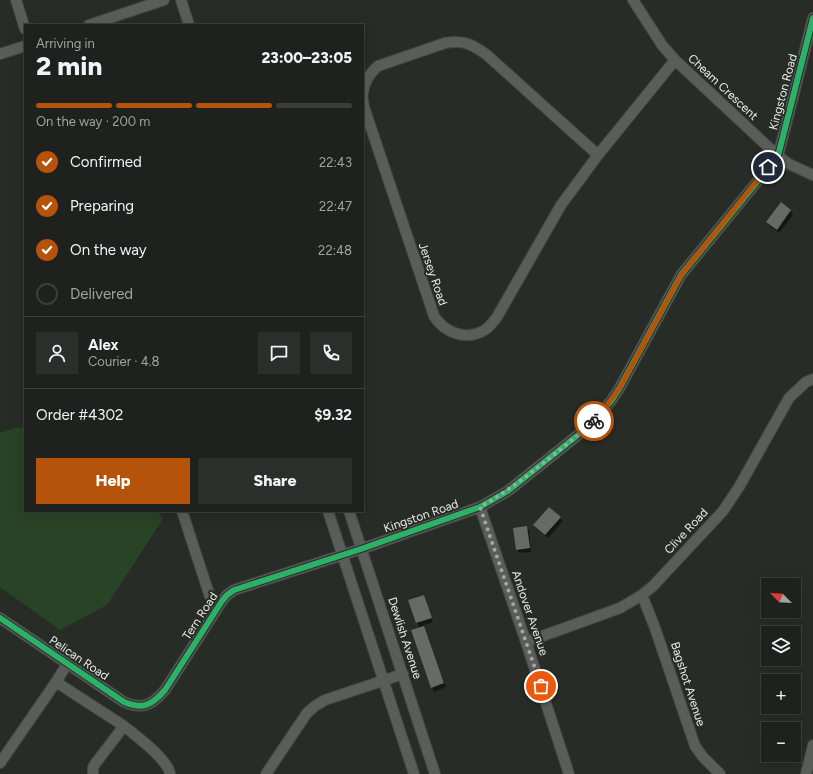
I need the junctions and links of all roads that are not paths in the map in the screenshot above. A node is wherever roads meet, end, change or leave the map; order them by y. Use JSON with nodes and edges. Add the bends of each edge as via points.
{"nodes":[{"id":1,"x":16,"y":0,"type":"edge"},
{"id":2,"x":164,"y":0,"type":"edge"},
{"id":3,"x":181,"y":0,"type":"edge"},
{"id":4,"x":633,"y":0,"type":"edge"},
{"id":5,"x":813,"y":18,"type":"edge"},
{"id":6,"x":92,"y":24,"type":"edge"},
{"id":7,"x":189,"y":24,"type":"edge"},
{"id":8,"x":24,"y":26,"type":"edge"},
{"id":9,"x":24,"y":46,"type":"edge"},
{"id":10,"x":0,"y":54,"type":"edge"},
{"id":11,"x":675,"y":60,"type":"junction"},
{"id":12,"x":364,"y":90,"type":"edge"},
{"id":13,"x":364,"y":104,"type":"edge"},
{"id":14,"x":598,"y":155,"type":"junction"},
{"id":15,"x":778,"y":156,"type":"junction"},
{"id":16,"x":813,"y":175,"type":"edge"},
{"id":17,"x":813,"y":379,"type":"edge"},
{"id":18,"x":480,"y":507,"type":"junction"},
{"id":19,"x":182,"y":512,"type":"edge"},
{"id":20,"x":328,"y":512,"type":"edge"},
{"id":21,"x":349,"y":512,"type":"edge"},
{"id":22,"x":361,"y":549,"type":"junction"},
{"id":23,"x":343,"y":555,"type":"junction"},
{"id":24,"x":642,"y":596,"type":"junction"},
{"id":25,"x":215,"y":612,"type":"junction"},
{"id":26,"x":0,"y":618,"type":"edge"},
{"id":27,"x":526,"y":642,"type":"junction"},
{"id":28,"x":67,"y":664,"type":"junction"},
{"id":29,"x":403,"y":674,"type":"junction"},
{"id":30,"x":384,"y":681,"type":"junction"},
{"id":31,"x":56,"y":682,"type":"junction"},
{"id":32,"x":148,"y":705,"type":"joint"},
{"id":33,"x":124,"y":726,"type":"junction"},
{"id":34,"x":813,"y":745,"type":"edge"},
{"id":35,"x":0,"y":763,"type":"edge"},
{"id":36,"x":93,"y":774,"type":"edge"},
{"id":37,"x":170,"y":774,"type":"edge"},
{"id":38,"x":266,"y":774,"type":"edge"},
{"id":39,"x":414,"y":774,"type":"edge"},
{"id":40,"x":435,"y":774,"type":"edge"},
{"id":41,"x":570,"y":774,"type":"edge"},
{"id":42,"x":720,"y":774,"type":"edge"},
{"id":43,"x":806,"y":774,"type":"edge"}],
"edges":[{"from":1,"to":8,"type":"street"},
{"from":2,"to":6,"type":"street"},
{"from":3,"to":7,"type":"street"},
{"from":4,"to":11,"type":"street","name":"Cheam Crescent"},
{"from":5,"to":15,"type":"street","name":"Kingston Road"},
{"from":9,"to":10,"type":"street"},
{"from":11,"to":14,"type":"street","name":"Jersey Road"},
{"from":11,"to":15,"type":"street","name":"Cheam Crescent"},
{"from":12,"to":14,"type":"street","via":[[372,71],[378,66],[445,43],[464,42],[487,55]]},
{"from":13,"to":14,"type":"street","name":"Jersey Road","via":[[430,307],[438,322],[448,330],[461,335],[468,336],[484,331],[497,317],[560,205]]},
{"from":15,"to":16,"type":"street","name":"Cheam Crescent"},
{"from":15,"to":18,"type":"street","name":"Kingston Road","via":[[681,275],[619,389],[600,414],[588,427],[524,479]]},
{"from":17,"to":24,"type":"street","name":"Clive Road","via":[[789,398],[723,511]]},
{"from":18,"to":22,"type":"street","name":"Kingston Road"},
{"from":18,"to":27,"type":"street","name":"Andover Avenue"},
{"from":19,"to":25,"type":"street"},
{"from":20,"to":23,"type":"street"},
{"from":21,"to":22,"type":"street","name":"Dewlish Avenue"},
{"from":22,"to":23,"type":"street","name":"Tern Road"},
{"from":22,"to":29,"type":"street","name":"Dewlish Avenue"},
{"from":23,"to":25,"type":"street","name":"Tern Road","via":[[234,590],[227,595]]},
{"from":23,"to":30,"type":"street"},
{"from":24,"to":27,"type":"street","name":"Clive Road","via":[[620,608]]},
{"from":24,"to":42,"type":"street","name":"Bagshot Avenue","via":[[695,746]]},
{"from":25,"to":32,"type":"street","name":"Tern Road","via":[[165,690]]},
{"from":26,"to":28,"type":"street","name":"Pelican Road"},
{"from":27,"to":41,"type":"street","name":"Andover Avenue"},
{"from":28,"to":31,"type":"street"},
{"from":28,"to":32,"type":"street","name":"Pelican Road","via":[[124,702],[136,706]]},
{"from":29,"to":30,"type":"street"},
{"from":29,"to":40,"type":"street","name":"Dewlish Avenue"},
{"from":30,"to":38,"type":"street","via":[[325,700],[315,706],[300,722]]},
{"from":30,"to":39,"type":"street"},
{"from":31,"to":33,"type":"street"},
{"from":31,"to":35,"type":"street"},
{"from":33,"to":36,"type":"street","via":[[95,764]]},
{"from":33,"to":37,"type":"street","via":[[150,747],[169,768]]},
{"from":34,"to":43,"type":"street"}]}
